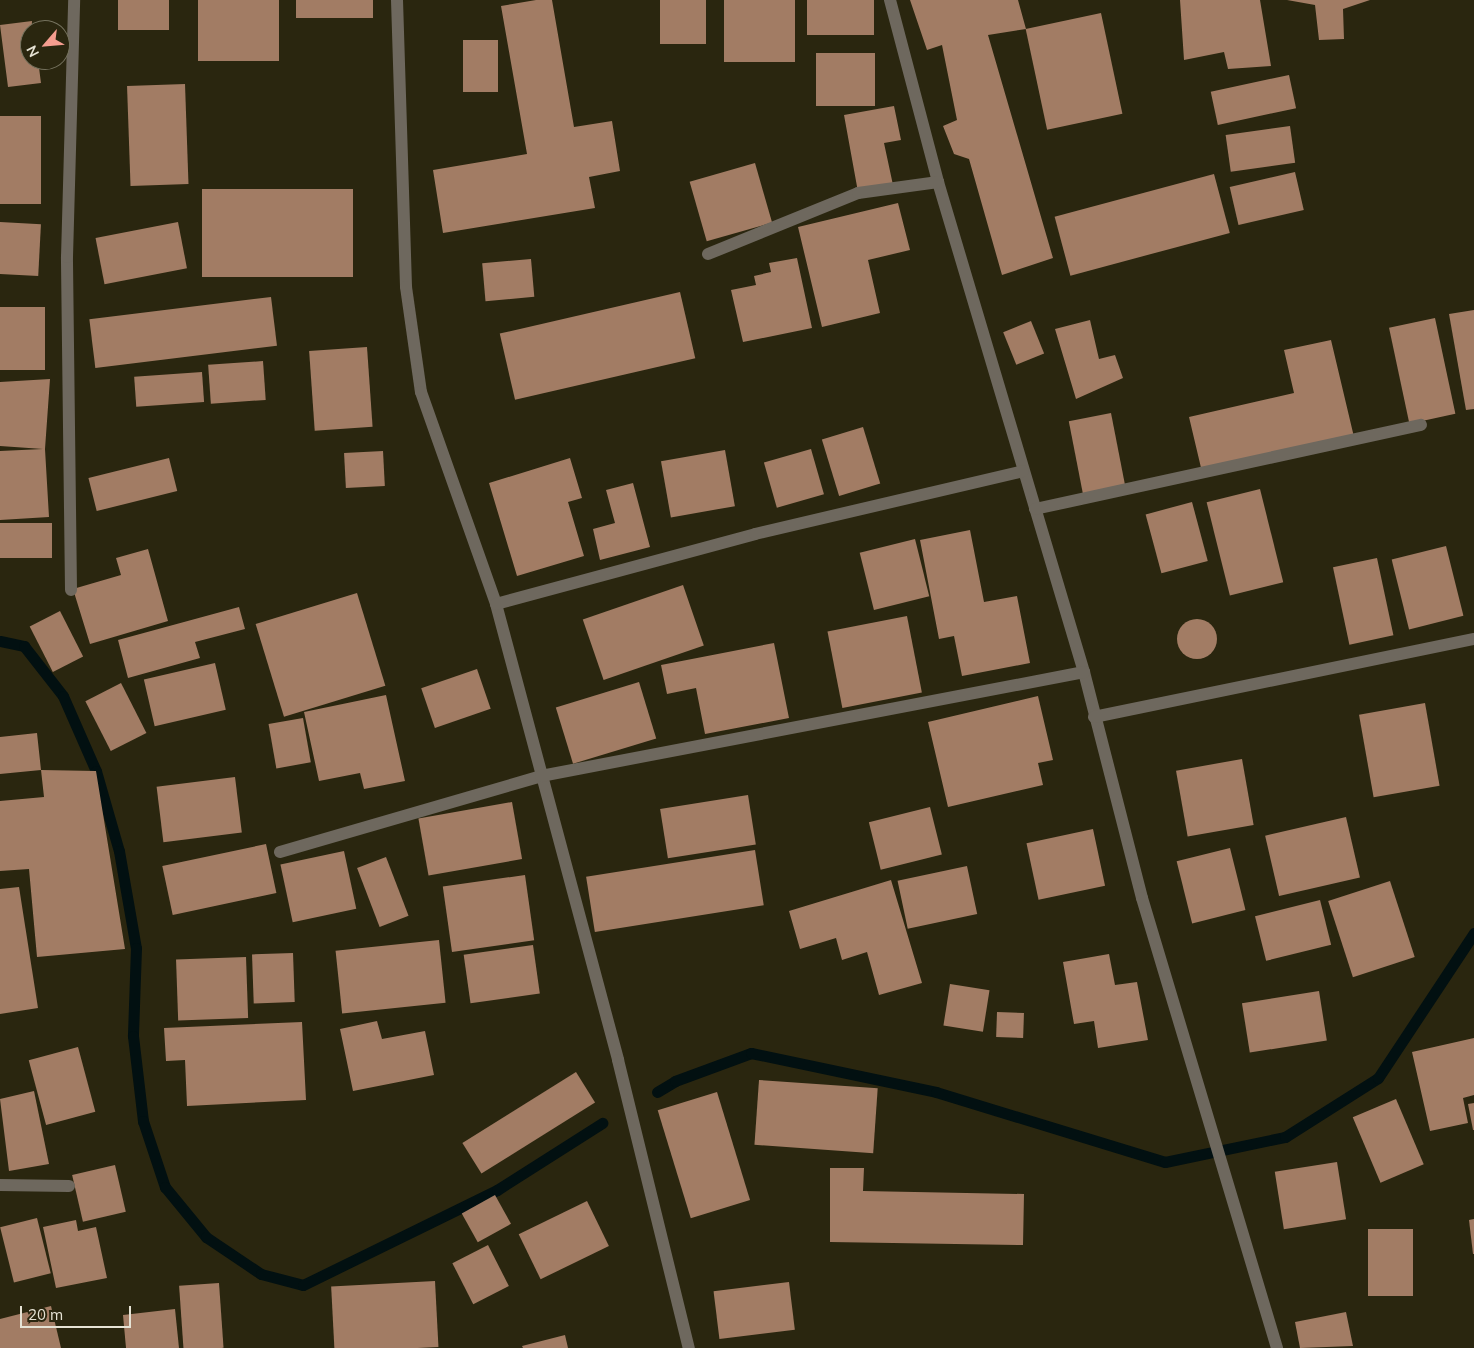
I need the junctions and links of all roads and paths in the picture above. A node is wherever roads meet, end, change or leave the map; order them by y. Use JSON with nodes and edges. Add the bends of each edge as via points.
{"nodes":[{"id":1,"x":74,"y":0,"type":"edge"},
{"id":2,"x":397,"y":0,"type":"edge"},
{"id":3,"x":890,"y":0,"type":"edge"},
{"id":4,"x":938,"y":182,"type":"junction"},
{"id":5,"x":708,"y":254,"type":"dead end"},
{"id":6,"x":1421,"y":425,"type":"dead end"},
{"id":7,"x":1024,"y":471,"type":"junction"},
{"id":8,"x":1035,"y":510,"type":"junction"},
{"id":9,"x":71,"y":590,"type":"dead end"},
{"id":10,"x":496,"y":604,"type":"junction"},
{"id":11,"x":1474,"y":638,"type":"edge"},
{"id":12,"x":1084,"y":672,"type":"junction"},
{"id":13,"x":1094,"y":717,"type":"junction"},
{"id":14,"x":541,"y":776,"type":"junction"},
{"id":15,"x":280,"y":852,"type":"dead end"},
{"id":16,"x":0,"y":1185,"type":"edge"},
{"id":17,"x":69,"y":1186,"type":"dead end"},
{"id":18,"x":689,"y":1348,"type":"edge"},
{"id":19,"x":1277,"y":1348,"type":"edge"}],
"edges":[{"from":1,"to":9,"type":"street","via":[[67,257]]},
{"from":2,"to":10,"type":"street","via":[[403,209],[412,338],[421,392]]},
{"from":3,"to":4,"type":"street"},
{"from":4,"to":5,"type":"street","via":[[858,193]]},
{"from":4,"to":7,"type":"street"},
{"from":6,"to":8,"type":"street"},
{"from":7,"to":8,"type":"street"},
{"from":7,"to":10,"type":"street","via":[[755,534]]},
{"from":8,"to":12,"type":"street"},
{"from":10,"to":14,"type":"street"},
{"from":11,"to":13,"type":"street"},
{"from":12,"to":13,"type":"street"},
{"from":12,"to":14,"type":"street"},
{"from":13,"to":19,"type":"street","via":[[1142,898]]},
{"from":14,"to":15,"type":"street"},
{"from":14,"to":18,"type":"street","via":[[618,1060]]},
{"from":16,"to":17,"type":"street"}]}
